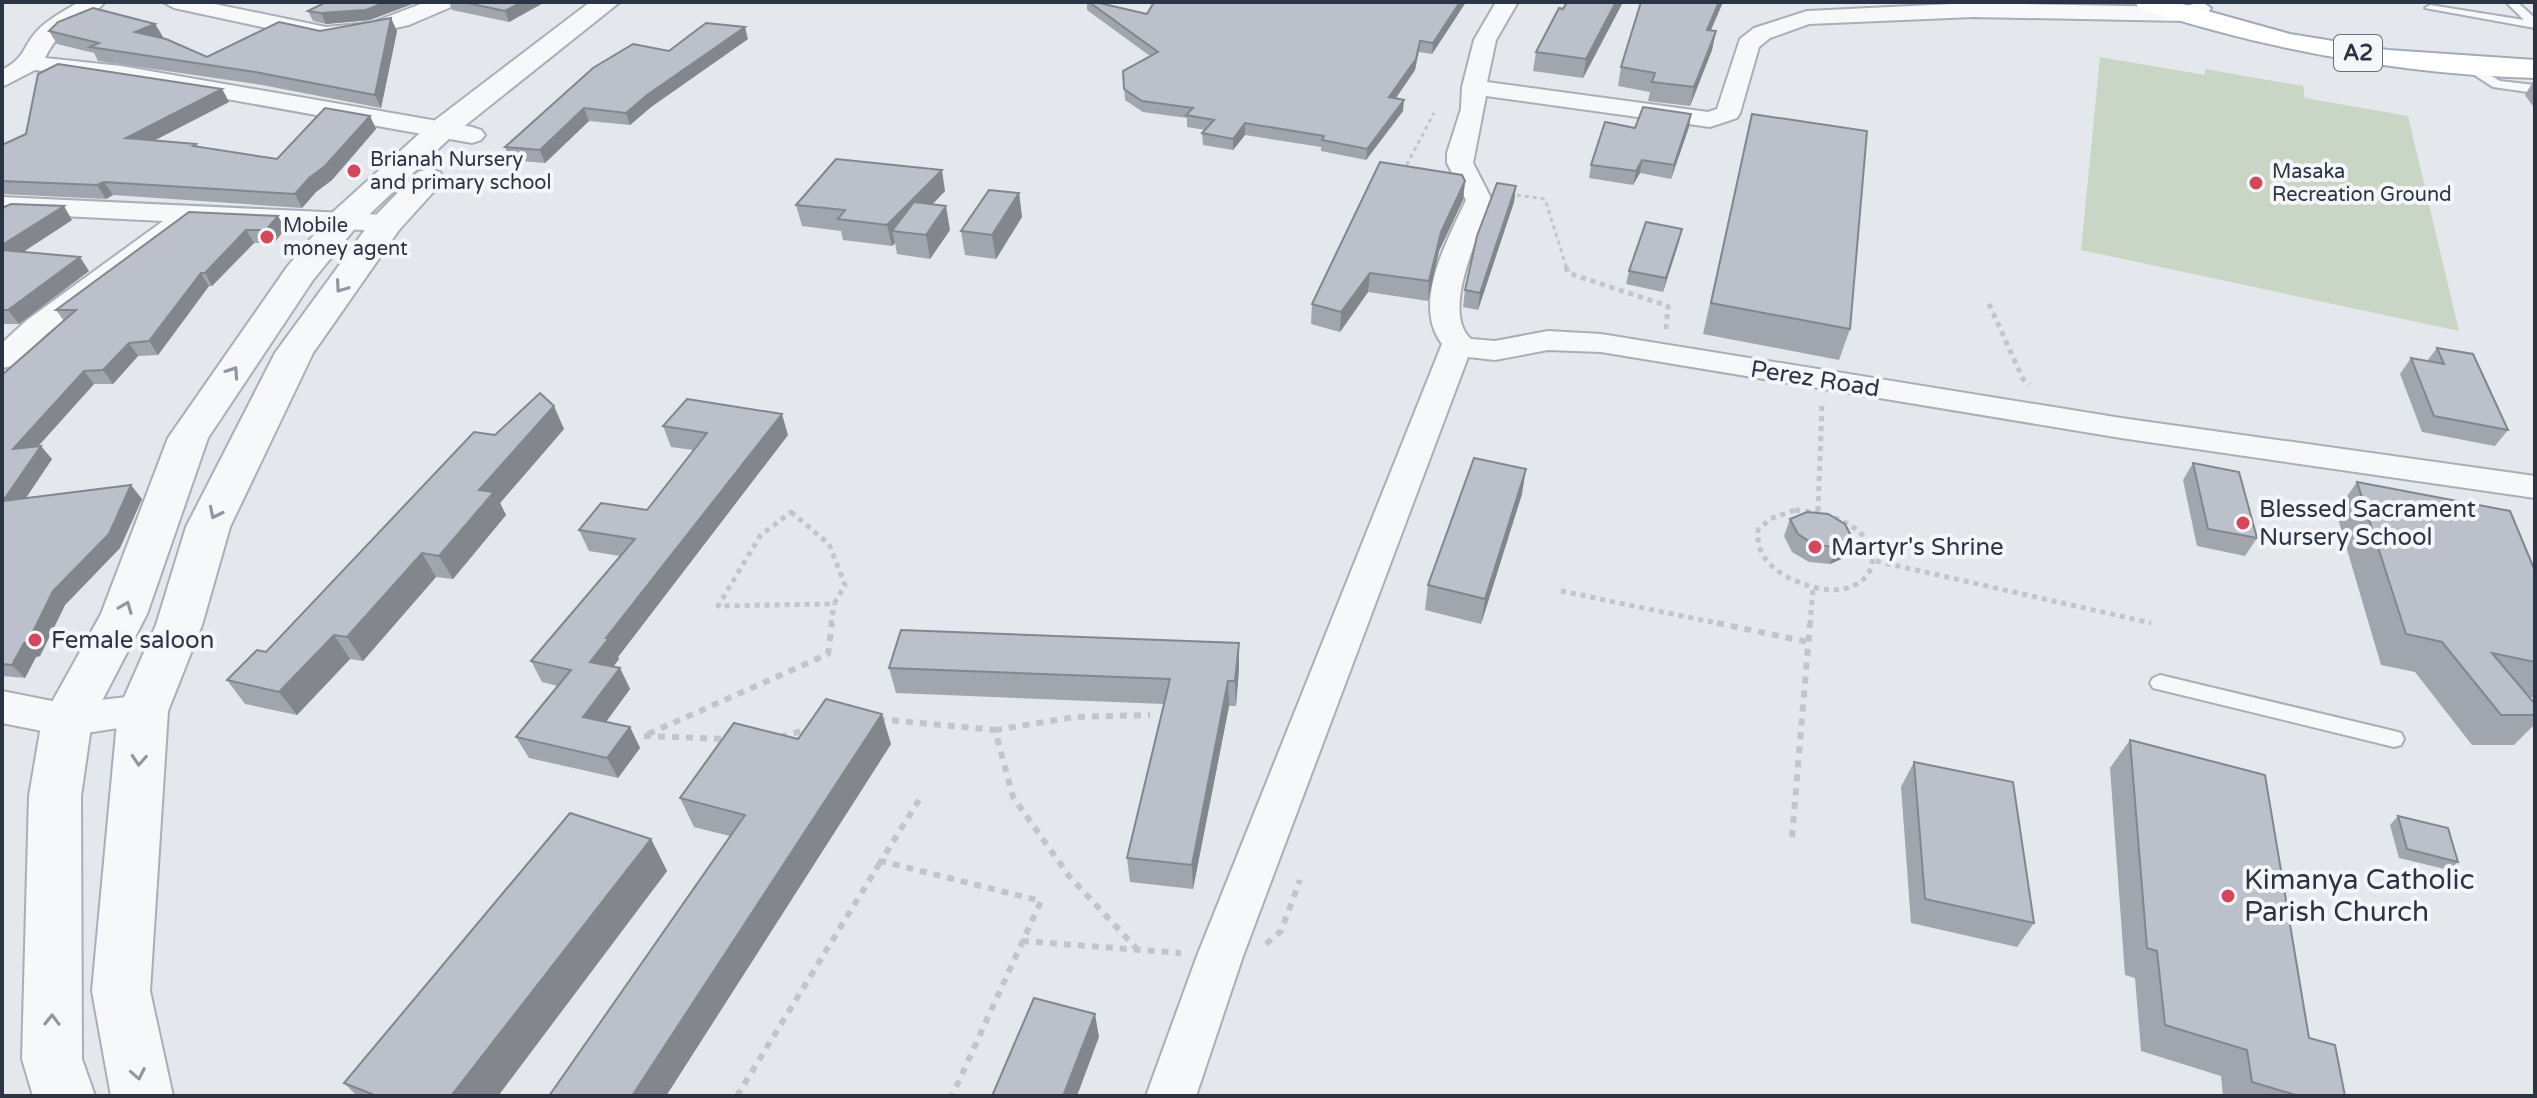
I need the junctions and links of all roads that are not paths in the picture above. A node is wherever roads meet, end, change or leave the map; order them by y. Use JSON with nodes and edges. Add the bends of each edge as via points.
{"nodes":[{"id":1,"x":94,"y":2,"type":"edge"},
{"id":2,"x":174,"y":2,"type":"edge"},
{"id":3,"x":443,"y":2,"type":"edge"},
{"id":4,"x":607,"y":2,"type":"edge"},
{"id":5,"x":639,"y":2,"type":"edge"},
{"id":6,"x":1507,"y":2,"type":"edge"},
{"id":7,"x":2148,"y":2,"type":"edge"},
{"id":8,"x":2511,"y":2,"type":"edge"},
{"id":9,"x":1983,"y":6,"type":"edge"},
{"id":10,"x":2190,"y":8,"type":"edge"},
{"id":11,"x":2430,"y":8,"type":"dead end"},
{"id":12,"x":2535,"y":24,"type":"edge"},
{"id":13,"x":2535,"y":55,"type":"edge"},
{"id":14,"x":2449,"y":61,"type":"junction"},
{"id":15,"x":31,"y":63,"type":"junction"},
{"id":16,"x":2535,"y":69,"type":"edge"},
{"id":17,"x":2,"y":80,"type":"edge"},
{"id":18,"x":1474,"y":87,"type":"junction"},
{"id":19,"x":2535,"y":89,"type":"edge"},
{"id":20,"x":456,"y":133,"type":"junction"},
{"id":21,"x":2,"y":205,"type":"edge"},
{"id":22,"x":192,"y":212,"type":"junction"},
{"id":23,"x":345,"y":219,"type":"junction"},
{"id":24,"x":387,"y":223,"type":"junction"},
{"id":25,"x":1458,"y":342,"type":"junction"},
{"id":26,"x":2,"y":359,"type":"edge"},
{"id":27,"x":2535,"y":487,"type":"edge"},
{"id":28,"x":2160,"y":683,"type":"dead end"},
{"id":29,"x":2,"y":707,"type":"edge"},
{"id":30,"x":143,"y":711,"type":"junction"},
{"id":31,"x":67,"y":720,"type":"junction"},
{"id":32,"x":2394,"y":739,"type":"dead end"},
{"id":33,"x":64,"y":1096,"type":"edge"},
{"id":34,"x":142,"y":1096,"type":"edge"},
{"id":35,"x":1171,"y":1096,"type":"edge"}],
"edges":[{"from":1,"to":15,"type":"street","via":[[54,27]]},
{"from":2,"to":3,"type":"street","via":[[326,34],[384,27]]},
{"from":4,"to":20,"type":"street"},
{"from":5,"to":20,"type":"street"},
{"from":6,"to":18,"type":"street","via":[[1485,40]]},
{"from":7,"to":10,"type":"main road","number":"A2"},
{"from":8,"to":12,"type":"lane"},
{"from":9,"to":10,"type":"street"},
{"from":9,"to":18,"type":"street","via":[[1783,24],[1748,44],[1728,113],[1710,120]]},
{"from":10,"to":14,"type":"main road","number":"A2","via":[[2287,40]]},
{"from":11,"to":12,"type":"lane"},
{"from":13,"to":14,"type":"main road","number":"A2"},
{"from":14,"to":16,"type":"main road","number":"A2"},
{"from":14,"to":19,"type":"lane","via":[[2497,84]]},
{"from":15,"to":17,"type":"street"},
{"from":15,"to":20,"type":"street","via":[[109,71]]},
{"from":18,"to":25,"type":"street","via":[[1460,163],[1479,200],[1442,313]]},
{"from":20,"to":23,"type":"street"},
{"from":20,"to":24,"type":"street"},
{"from":21,"to":22,"type":"street"},
{"from":22,"to":23,"type":"street"},
{"from":22,"to":26,"type":"street","via":[[38,326]]},
{"from":23,"to":24,"type":"street"},
{"from":31,"to":23,"type":"street","one_way":true,"via":[[124,614],[188,438],[299,274]]},
{"from":24,"to":30,"type":"street","one_way":true,"via":[[294,353],[208,527],[179,625]]},
{"from":25,"to":27,"type":"street","name":"Perez Road","via":[[1482,351],[1543,341],[1601,343],[2121,428]]},
{"from":25,"to":35,"type":"street","via":[[1220,956]]},
{"from":28,"to":32,"type":"lane"},
{"from":29,"to":31,"type":"street"},
{"from":30,"to":31,"type":"street"},
{"from":30,"to":34,"type":"street","one_way":true,"via":[[121,991]]},
{"from":33,"to":31,"type":"street","one_way":true,"via":[[52,1059],[55,796]]}]}
